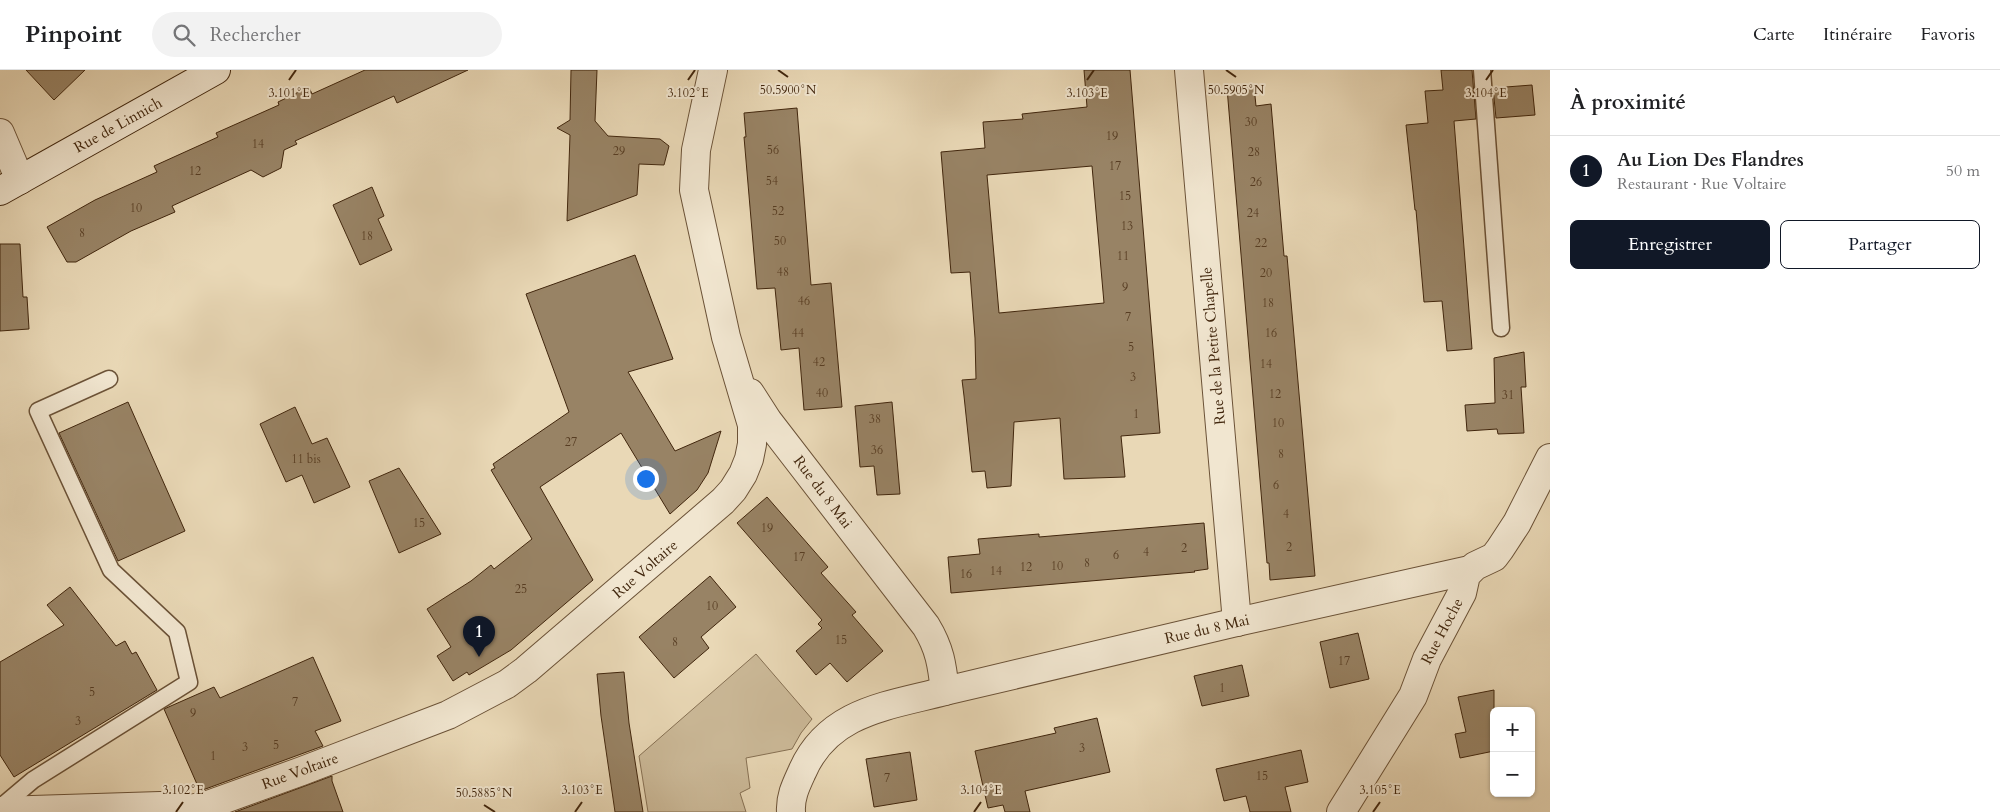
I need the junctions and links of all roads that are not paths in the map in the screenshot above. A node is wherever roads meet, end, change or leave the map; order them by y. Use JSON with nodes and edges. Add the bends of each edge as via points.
{"nodes":[{"id":1,"x":216,"y":70,"type":"edge"},
{"id":2,"x":713,"y":70,"type":"edge"},
{"id":3,"x":1190,"y":70,"type":"edge"},
{"id":4,"x":1482,"y":70,"type":"edge"},
{"id":5,"x":0,"y":133,"type":"edge"},
{"id":6,"x":10,"y":185,"type":"edge"},
{"id":7,"x":1501,"y":328,"type":"dead end"},
{"id":8,"x":737,"y":374,"type":"junction"},
{"id":9,"x":109,"y":379,"type":"dead end"},
{"id":10,"x":1550,"y":458,"type":"edge"},
{"id":11,"x":1470,"y":570,"type":"junction"},
{"id":12,"x":1237,"y":622,"type":"junction"},
{"id":13,"x":946,"y":691,"type":"junction"},
{"id":14,"x":0,"y":809,"type":"edge"},
{"id":15,"x":161,"y":809,"type":"edge"},
{"id":16,"x":791,"y":812,"type":"edge"},
{"id":17,"x":1341,"y":812,"type":"edge"}],
"edges":[{"from":1,"to":6,"type":"street","name":"Rue de Linnich"},
{"from":2,"to":8,"type":"street","name":"Rue Voltaire","via":[[696,150],[694,190]]},
{"from":3,"to":12,"type":"street","name":"Rue de la Petite Chapelle"},
{"from":4,"to":7,"type":"lane"},
{"from":5,"to":6,"type":"street","name":"Rue de Linnich"},
{"from":8,"to":13,"type":"street","name":"Rue du 8 Mai","via":[[768,421],[926,626],[941,658]]},
{"from":8,"to":15,"type":"street","name":"Rue Voltaire","via":[[752,425],[752,444],[743,474],[733,490],[526,670],[490,694],[448,715],[302,771],[208,805],[191,809]]},
{"from":9,"to":14,"type":"lane","via":[[38,411],[111,570],[177,632],[189,682],[32,780]]},
{"from":10,"to":11,"type":"street","via":[[1500,549],[1494,557]]},
{"from":11,"to":12,"type":"street","name":"Rue du 8 Mai"},
{"from":11,"to":17,"type":"street","name":"Rue Hoche","via":[[1452,614],[1424,665],[1413,696]]},
{"from":12,"to":13,"type":"street","name":"Rue du 8 Mai"},
{"from":13,"to":16,"type":"street","name":"Rue du 8 Mai","via":[[862,714],[836,728],[804,766],[790,801]]},
{"from":14,"to":15,"type":"street","name":"Rue Voltaire"}]}
